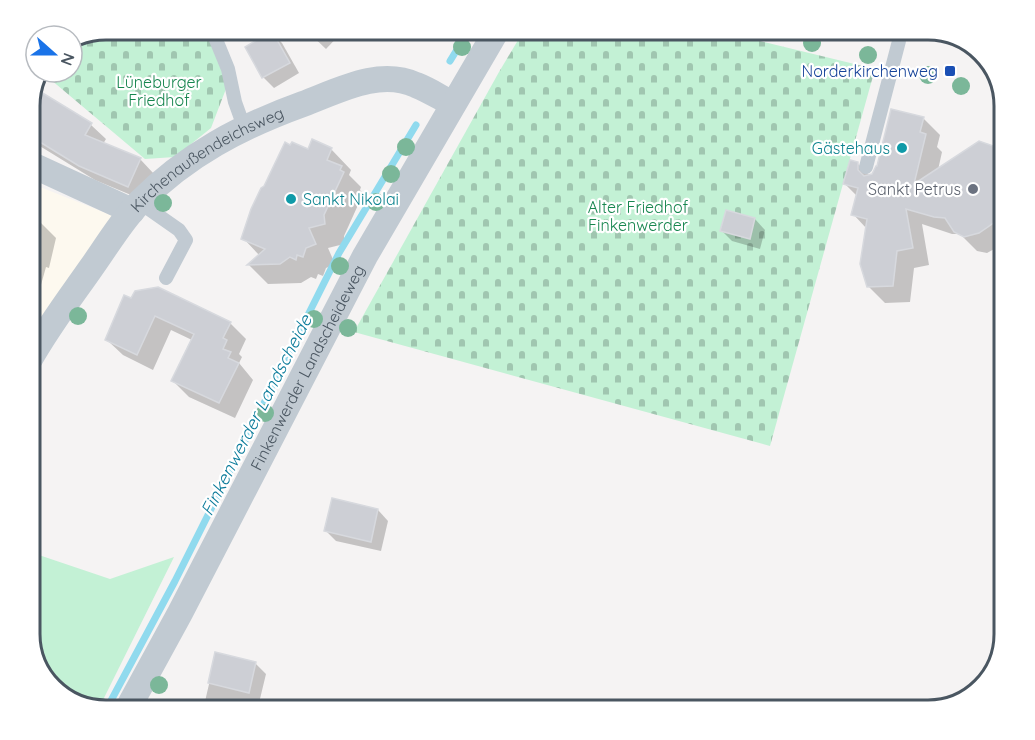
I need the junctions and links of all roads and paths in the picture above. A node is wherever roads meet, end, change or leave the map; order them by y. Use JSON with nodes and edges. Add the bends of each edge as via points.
{"nodes":[{"id":1,"x":216,"y":40,"type":"edge"},
{"id":2,"x":491,"y":40,"type":"edge"},
{"id":3,"x":899,"y":40,"type":"dead end"},
{"id":4,"x":453,"y":104,"type":"junction"},
{"id":5,"x":244,"y":127,"type":"junction"},
{"id":6,"x":866,"y":166,"type":"dead end"},
{"id":7,"x":41,"y":168,"type":"edge"},
{"id":8,"x":136,"y":207,"type":"junction"},
{"id":9,"x":166,"y":278,"type":"dead end"},
{"id":10,"x":41,"y":336,"type":"edge"},
{"id":11,"x":132,"y":700,"type":"edge"}],
"edges":[{"from":1,"to":5,"type":"lane"},
{"from":2,"to":4,"type":"street","name":"Finkenwerder Landscheideweg"},
{"from":3,"to":6,"type":"lane"},
{"from":4,"to":5,"type":"street","name":"Kirchenaußendeichsweg","via":[[414,84],[377,79]]},
{"from":4,"to":11,"type":"street","name":"Finkenwerder Landscheideweg","via":[[365,256]]},
{"from":5,"to":8,"type":"street","name":"Kirchenaußendeichsweg","via":[[177,168]]},
{"from":7,"to":8,"type":"street"},
{"from":8,"to":9,"type":"lane","via":[[179,230],[186,240]]},
{"from":8,"to":10,"type":"street","name":"Kirchenaußendeichsweg"}]}
